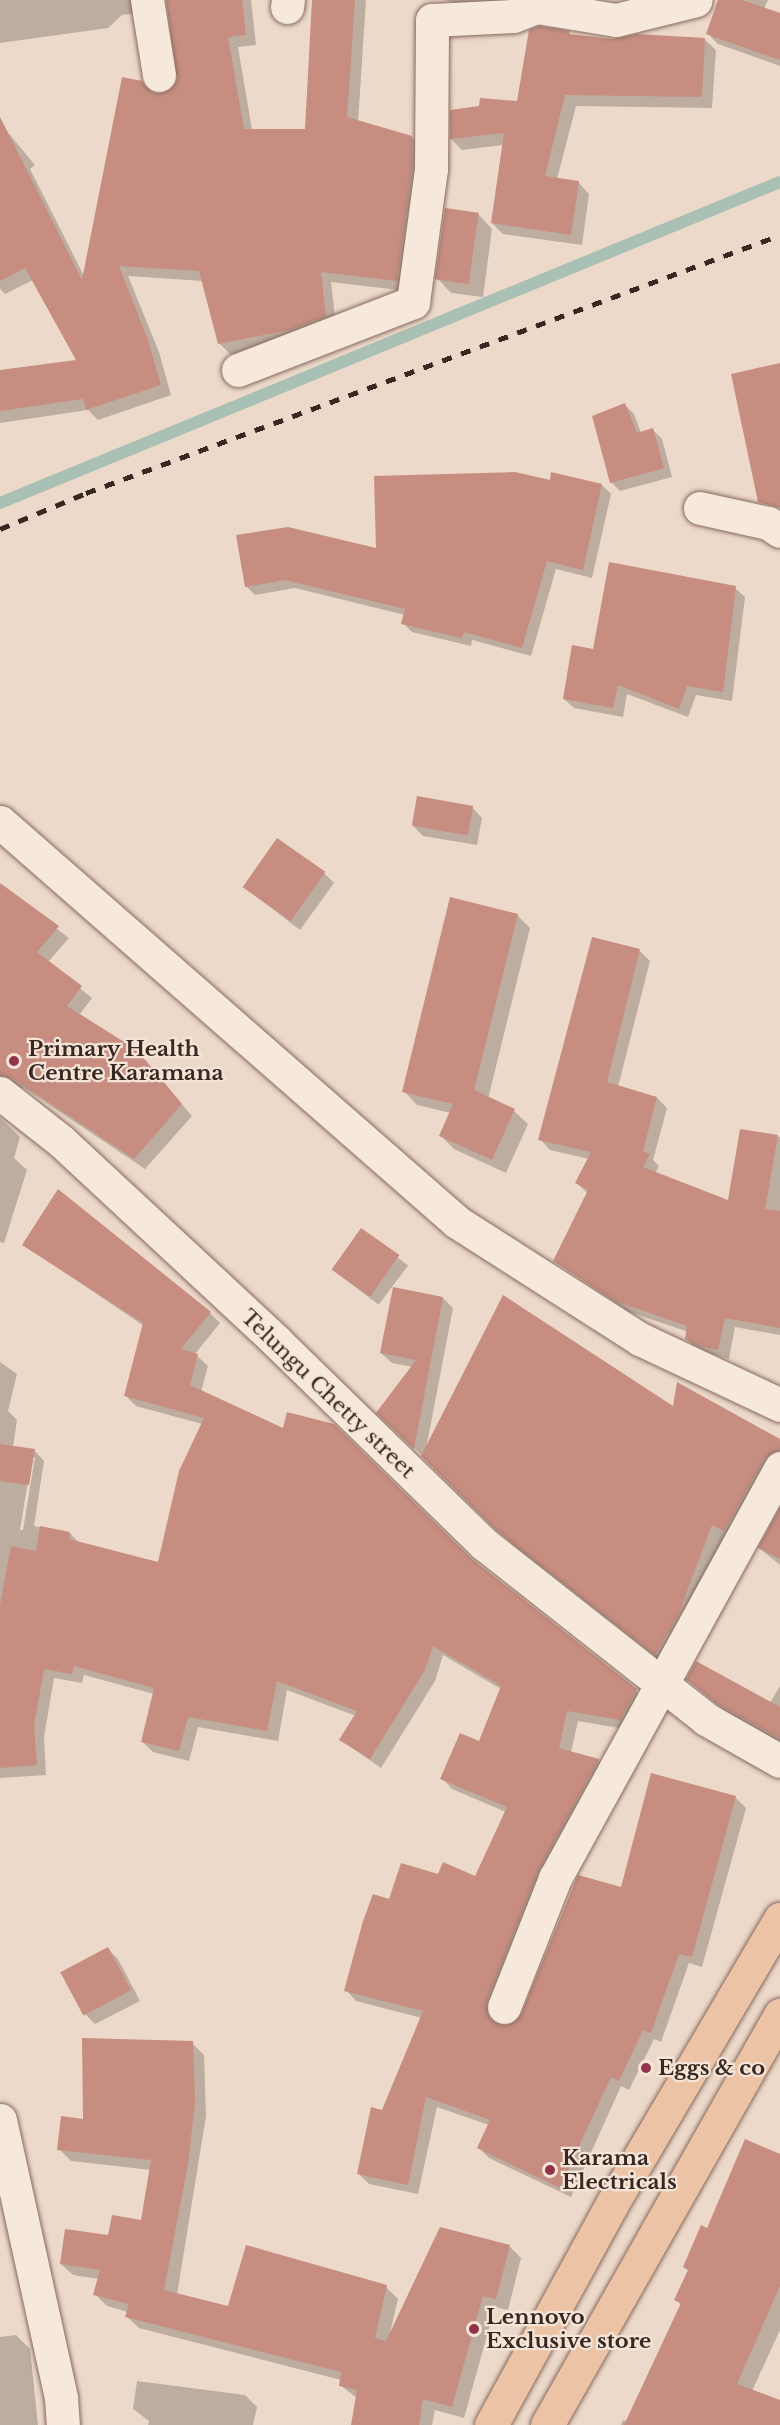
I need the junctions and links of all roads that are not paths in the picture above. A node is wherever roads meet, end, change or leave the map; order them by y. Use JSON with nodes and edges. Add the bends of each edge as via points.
{"nodes":[{"id":1,"x":147,"y":0,"type":"edge"},
{"id":2,"x":696,"y":0,"type":"edge"},
{"id":3,"x":159,"y":75,"type":"dead end"},
{"id":4,"x":238,"y":370,"type":"dead end"},
{"id":5,"x":700,"y":508,"type":"dead end"},
{"id":6,"x":780,"y":531,"type":"edge"},
{"id":7,"x":0,"y":822,"type":"edge"},
{"id":8,"x":0,"y":1094,"type":"edge"},
{"id":9,"x":780,"y":1405,"type":"edge"},
{"id":10,"x":780,"y":1468,"type":"edge"},
{"id":11,"x":663,"y":1686,"type":"junction"},
{"id":12,"x":780,"y":1761,"type":"edge"},
{"id":13,"x":780,"y":1919,"type":"edge"},
{"id":14,"x":504,"y":2007,"type":"dead end"},
{"id":15,"x":780,"y":2015,"type":"edge"},
{"id":16,"x":0,"y":2120,"type":"edge"},
{"id":17,"x":10,"y":2207,"type":"edge"},
{"id":18,"x":63,"y":2425,"type":"edge"},
{"id":19,"x":491,"y":2425,"type":"edge"},
{"id":20,"x":547,"y":2425,"type":"edge"}],
"edges":[{"from":1,"to":3,"type":"street"},
{"from":2,"to":4,"type":"street","via":[[616,20],[537,7],[513,16],[432,20],[430,169],[413,302]]},
{"from":5,"to":6,"type":"street","via":[[768,523]]},
{"from":7,"to":9,"type":"street","via":[[457,1222],[640,1339]]},
{"from":8,"to":11,"type":"street","name":"Telungu Chetty street","via":[[61,1141],[484,1544]]},
{"from":10,"to":11,"type":"street"},
{"from":11,"to":12,"type":"street","name":"Telungu Chetty street","via":[[706,1719]]},
{"from":11,"to":14,"type":"street","via":[[555,1878]]},
{"from":13,"to":19,"type":"main road","via":[[612,2204]]},
{"from":15,"to":20,"type":"main road"},
{"from":16,"to":17,"type":"street"},
{"from":17,"to":18,"type":"street","via":[[61,2398]]}]}
